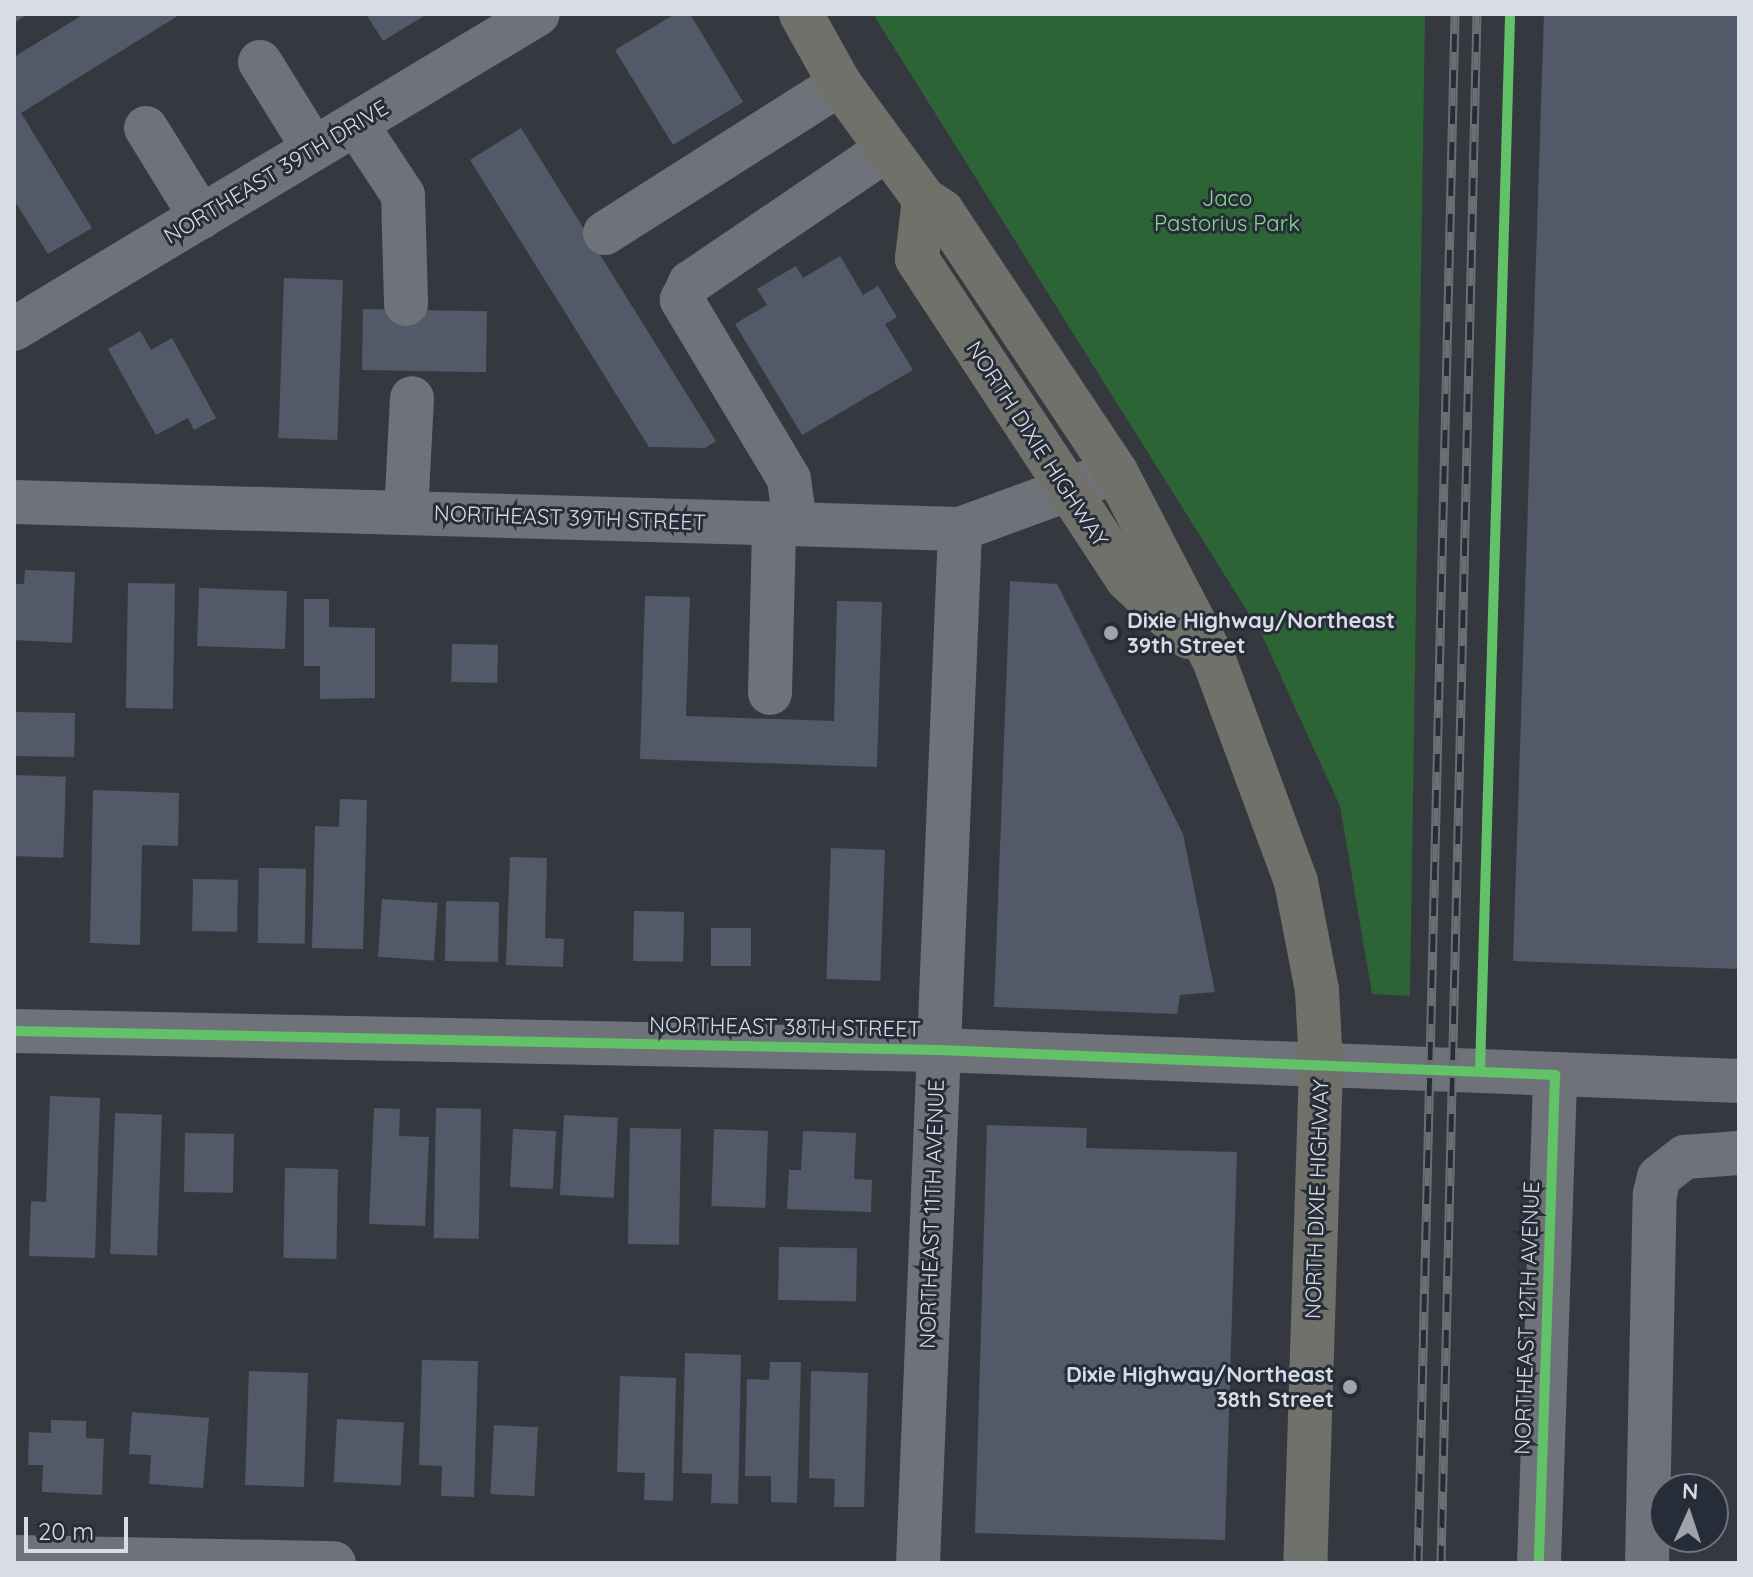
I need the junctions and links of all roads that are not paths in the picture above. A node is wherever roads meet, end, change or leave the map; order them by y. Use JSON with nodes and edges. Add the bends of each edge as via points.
{"nodes":[{"id":1,"x":538,"y":14,"type":"edge"},
{"id":2,"x":801,"y":14,"type":"edge"},
{"id":3,"x":260,"y":62,"type":"dead end"},
{"id":4,"x":840,"y":84,"type":"junction"},
{"id":5,"x":356,"y":124,"type":"junction"},
{"id":6,"x":146,"y":128,"type":"dead end"},
{"id":7,"x":314,"y":149,"type":"junction"},
{"id":8,"x":887,"y":149,"type":"junction"},
{"id":9,"x":924,"y":199,"type":"junction"},
{"id":10,"x":201,"y":217,"type":"junction"},
{"id":11,"x":605,"y":233,"type":"dead end"},
{"id":12,"x":406,"y":304,"type":"dead end"},
{"id":13,"x":14,"y":329,"type":"edge"},
{"id":14,"x":412,"y":398,"type":"dead end"},
{"id":15,"x":1116,"y":472,"type":"junction"},
{"id":16,"x":1068,"y":490,"type":"junction"},
{"id":17,"x":14,"y":502,"type":"edge"},
{"id":18,"x":406,"y":513,"type":"junction"},
{"id":19,"x":784,"y":524,"type":"junction"},
{"id":20,"x":960,"y":529,"type":"junction"},
{"id":21,"x":1214,"y":660,"type":"junction"},
{"id":22,"x":770,"y":693,"type":"dead end"},
{"id":23,"x":14,"y":1031,"type":"edge"},
{"id":24,"x":938,"y":1050,"type":"junction"},
{"id":25,"x":1321,"y":1066,"type":"junction"},
{"id":26,"x":1555,"y":1075,"type":"junction"},
{"id":27,"x":1739,"y":1081,"type":"edge"},
{"id":28,"x":1739,"y":1153,"type":"edge"},
{"id":29,"x":14,"y":1557,"type":"edge"},
{"id":30,"x":179,"y":1562,"type":"edge"},
{"id":31,"x":334,"y":1563,"type":"edge"},
{"id":32,"x":918,"y":1563,"type":"edge"},
{"id":33,"x":1305,"y":1563,"type":"edge"},
{"id":34,"x":1539,"y":1563,"type":"edge"},
{"id":35,"x":1647,"y":1563,"type":"edge"}],
"edges":[{"from":1,"to":5,"type":"street","name":"NORTHEAST 39TH DRIVE"},
{"from":2,"to":4,"type":"main road","name":"NORTH DIXIE HIGHWAY"},
{"from":3,"to":7,"type":"street"},
{"from":4,"to":8,"type":"main road","name":"NORTH DIXIE HIGHWAY"},
{"from":4,"to":11,"type":"street"},
{"from":5,"to":7,"type":"street","name":"NORTHEAST 39TH DRIVE"},
{"from":5,"to":12,"type":"street","via":[[403,195]]},
{"from":6,"to":10,"type":"street"},
{"from":7,"to":10,"type":"street","name":"NORTHEAST 39TH DRIVE"},
{"from":8,"to":9,"type":"main road","name":"NORTH DIXIE HIGHWAY"},
{"from":8,"to":19,"type":"street","via":[[690,283],[682,300],[789,479]]},
{"from":9,"to":15,"type":"main road","name":"NORTH DIXIE HIGHWAY","via":[[942,211]]},
{"from":9,"to":16,"type":"main road","name":"NORTH DIXIE HIGHWAY","via":[[917,259]]},
{"from":10,"to":13,"type":"street","name":"NORTHEAST 39TH DRIVE"},
{"from":14,"to":18,"type":"street"},
{"from":15,"to":16,"type":"street","name":"NORTHEAST 39TH STREET"},
{"from":15,"to":21,"type":"main road","name":"NORTH DIXIE HIGHWAY"},
{"from":16,"to":20,"type":"street","name":"NORTHEAST 39TH STREET"},
{"from":16,"to":21,"type":"main road","name":"NORTH DIXIE HIGHWAY","via":[[1127,579]]},
{"from":17,"to":18,"type":"street","name":"NORTHEAST 39TH STREET"},
{"from":18,"to":19,"type":"street","name":"NORTHEAST 39TH STREET"},
{"from":19,"to":20,"type":"street","name":"NORTHEAST 39TH STREET"},
{"from":19,"to":22,"type":"street"},
{"from":20,"to":24,"type":"street","name":"NORTHEAST 11TH AVENUE"},
{"from":21,"to":25,"type":"main road","name":"NORTH DIXIE HIGHWAY","via":[[1296,882],[1317,990]]},
{"from":23,"to":24,"type":"street","name":"NORTHEAST 38TH STREET"},
{"from":24,"to":25,"type":"street","name":"NORTHEAST 38TH STREET"},
{"from":24,"to":32,"type":"street","name":"NORTHEAST 11TH AVENUE"},
{"from":25,"to":26,"type":"street","name":"NORTHEAST 38TH STREET"},
{"from":25,"to":33,"type":"main road","name":"NORTH DIXIE HIGHWAY"},
{"from":26,"to":27,"type":"street","name":"NORTHEAST 38TH STREET"},
{"from":26,"to":34,"type":"street","name":"NORTHEAST 12TH AVENUE"},
{"from":28,"to":35,"type":"street","via":[[1685,1157],[1659,1177],[1655,1194]]},
{"from":29,"to":30,"type":"street"},
{"from":30,"to":31,"type":"street"}]}
